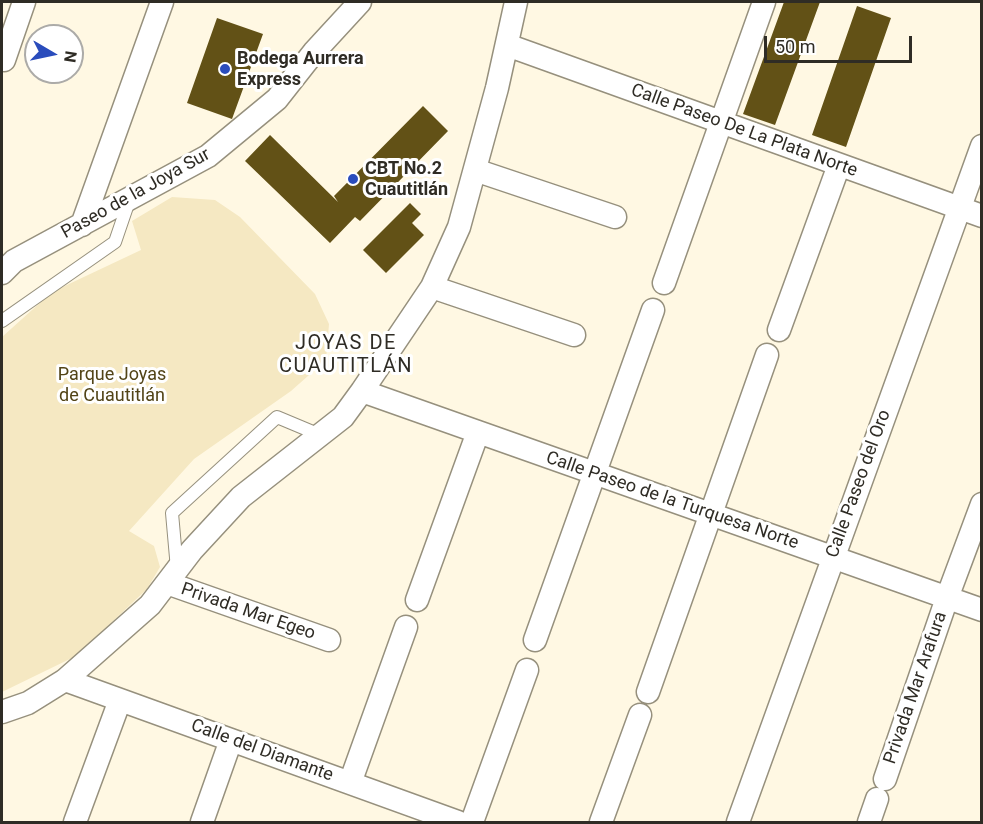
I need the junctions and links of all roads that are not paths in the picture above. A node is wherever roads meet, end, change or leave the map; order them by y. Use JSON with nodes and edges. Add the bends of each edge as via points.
{"nodes":[{"id":1,"x":24,"y":2,"type":"edge"},
{"id":2,"x":162,"y":2,"type":"edge"},
{"id":3,"x":360,"y":2,"type":"edge"},
{"id":4,"x":516,"y":2,"type":"edge"},
{"id":5,"x":764,"y":2,"type":"edge"},
{"id":6,"x":507,"y":45,"type":"junction"},
{"id":7,"x":4,"y":60,"type":"dead end"},
{"id":8,"x":720,"y":122,"type":"junction"},
{"id":9,"x":981,"y":146,"type":"edge"},
{"id":10,"x":839,"y":165,"type":"junction"},
{"id":11,"x":475,"y":170,"type":"junction"},
{"id":12,"x":129,"y":199,"type":"junction"},
{"id":13,"x":959,"y":208,"type":"junction"},
{"id":14,"x":981,"y":216,"type":"edge"},
{"id":15,"x":615,"y":217,"type":"dead end"},
{"id":16,"x":82,"y":225,"type":"junction"},
{"id":17,"x":6,"y":263,"type":"edge"},
{"id":18,"x":664,"y":283,"type":"dead end"},
{"id":19,"x":432,"y":287,"type":"junction"},
{"id":20,"x":653,"y":310,"type":"dead end"},
{"id":21,"x":2,"y":321,"type":"edge"},
{"id":22,"x":779,"y":330,"type":"dead end"},
{"id":23,"x":574,"y":335,"type":"dead end"},
{"id":24,"x":767,"y":355,"type":"dead end"},
{"id":25,"x":363,"y":391,"type":"junction"},
{"id":26,"x":478,"y":432,"type":"junction"},
{"id":27,"x":320,"y":435,"type":"junction"},
{"id":28,"x":594,"y":473,"type":"junction"},
{"id":29,"x":981,"y":504,"type":"edge"},
{"id":30,"x":711,"y":515,"type":"junction"},
{"id":31,"x":832,"y":557,"type":"junction"},
{"id":32,"x":172,"y":577,"type":"junction"},
{"id":33,"x":947,"y":598,"type":"junction"},
{"id":34,"x":417,"y":600,"type":"dead end"},
{"id":35,"x":981,"y":610,"type":"edge"},
{"id":36,"x":406,"y":627,"type":"dead end"},
{"id":37,"x":329,"y":640,"type":"dead end"},
{"id":38,"x":535,"y":640,"type":"dead end"},
{"id":39,"x":527,"y":670,"type":"dead end"},
{"id":40,"x":65,"y":680,"type":"junction"},
{"id":41,"x":648,"y":692,"type":"dead end"},
{"id":42,"x":120,"y":700,"type":"junction"},
{"id":43,"x":2,"y":712,"type":"edge"},
{"id":44,"x":640,"y":715,"type":"dead end"},
{"id":45,"x":231,"y":740,"type":"junction"},
{"id":46,"x":351,"y":783,"type":"junction"},
{"id":47,"x":75,"y":822,"type":"edge"},
{"id":48,"x":202,"y":822,"type":"edge"},
{"id":49,"x":458,"y":822,"type":"edge"},
{"id":50,"x":472,"y":822,"type":"edge"},
{"id":51,"x":602,"y":822,"type":"edge"},
{"id":52,"x":738,"y":822,"type":"edge"},
{"id":53,"x":869,"y":822,"type":"edge"}],
"edges":[{"from":1,"to":7,"type":"street"},
{"from":2,"to":16,"type":"street"},
{"from":3,"to":12,"type":"street","name":"Paseo de la Joya Sur","via":[[277,99],[208,156]]},
{"from":4,"to":6,"type":"street"},
{"from":5,"to":8,"type":"street"},
{"from":6,"to":8,"type":"street","name":"Calle Paseo De La Plata Norte"},
{"from":6,"to":11,"type":"street"},
{"from":8,"to":10,"type":"street","name":"Calle Paseo De La Plata Norte"},
{"from":8,"to":18,"type":"street"},
{"from":9,"to":13,"type":"street","name":"Calle Paseo del Oro"},
{"from":10,"to":13,"type":"street","name":"Calle Paseo De La Plata Norte"},
{"from":10,"to":22,"type":"street"},
{"from":11,"to":15,"type":"street"},
{"from":11,"to":19,"type":"street","via":[[459,227]]},
{"from":12,"to":16,"type":"street","name":"Paseo de la Joya Sur"},
{"from":12,"to":21,"type":"lane","via":[[115,242]]},
{"from":13,"to":14,"type":"street","name":"Calle Paseo De La Plata Norte"},
{"from":13,"to":31,"type":"street","name":"Calle Paseo del Oro"},
{"from":16,"to":17,"type":"street","name":"Paseo de la Joya Sur"},
{"from":19,"to":23,"type":"street"},
{"from":19,"to":25,"type":"street"},
{"from":20,"to":28,"type":"street"},
{"from":24,"to":30,"type":"street"},
{"from":25,"to":26,"type":"street","name":"Calle Paseo de la Turquesa Norte"},
{"from":25,"to":27,"type":"street","via":[[343,417]]},
{"from":26,"to":28,"type":"street","name":"Calle Paseo de la Turquesa Norte"},
{"from":26,"to":34,"type":"street"},
{"from":27,"to":32,"type":"street","via":[[241,497]]},
{"from":27,"to":32,"type":"lane","via":[[277,417],[172,513]]},
{"from":28,"to":30,"type":"street","name":"Calle Paseo de la Turquesa Norte"},
{"from":28,"to":38,"type":"street"},
{"from":29,"to":33,"type":"street","name":"Privada Mar Arafura"},
{"from":30,"to":31,"type":"street","name":"Calle Paseo de la Turquesa Norte"},
{"from":30,"to":41,"type":"street"},
{"from":31,"to":33,"type":"street","name":"Calle Paseo de la Turquesa Norte"},
{"from":31,"to":52,"type":"street","name":"Calle Paseo del Oro"},
{"from":32,"to":37,"type":"street","name":"Privada Mar Egeo"},
{"from":32,"to":40,"type":"street","via":[[150,605]]},
{"from":33,"to":35,"type":"street","name":"Calle Paseo de la Turquesa Norte"},
{"from":33,"to":53,"type":"street","name":"Privada Mar Arafura"},
{"from":36,"to":46,"type":"street"},
{"from":39,"to":50,"type":"street"},
{"from":40,"to":42,"type":"street","name":"Calle del Diamante"},
{"from":40,"to":43,"type":"street","via":[[28,704]]},
{"from":42,"to":45,"type":"street","name":"Calle del Diamante"},
{"from":42,"to":47,"type":"street"},
{"from":44,"to":51,"type":"street"},
{"from":45,"to":46,"type":"street","name":"Calle del Diamante"},
{"from":45,"to":48,"type":"street"},
{"from":46,"to":49,"type":"street","name":"Calle del Diamante"}]}
